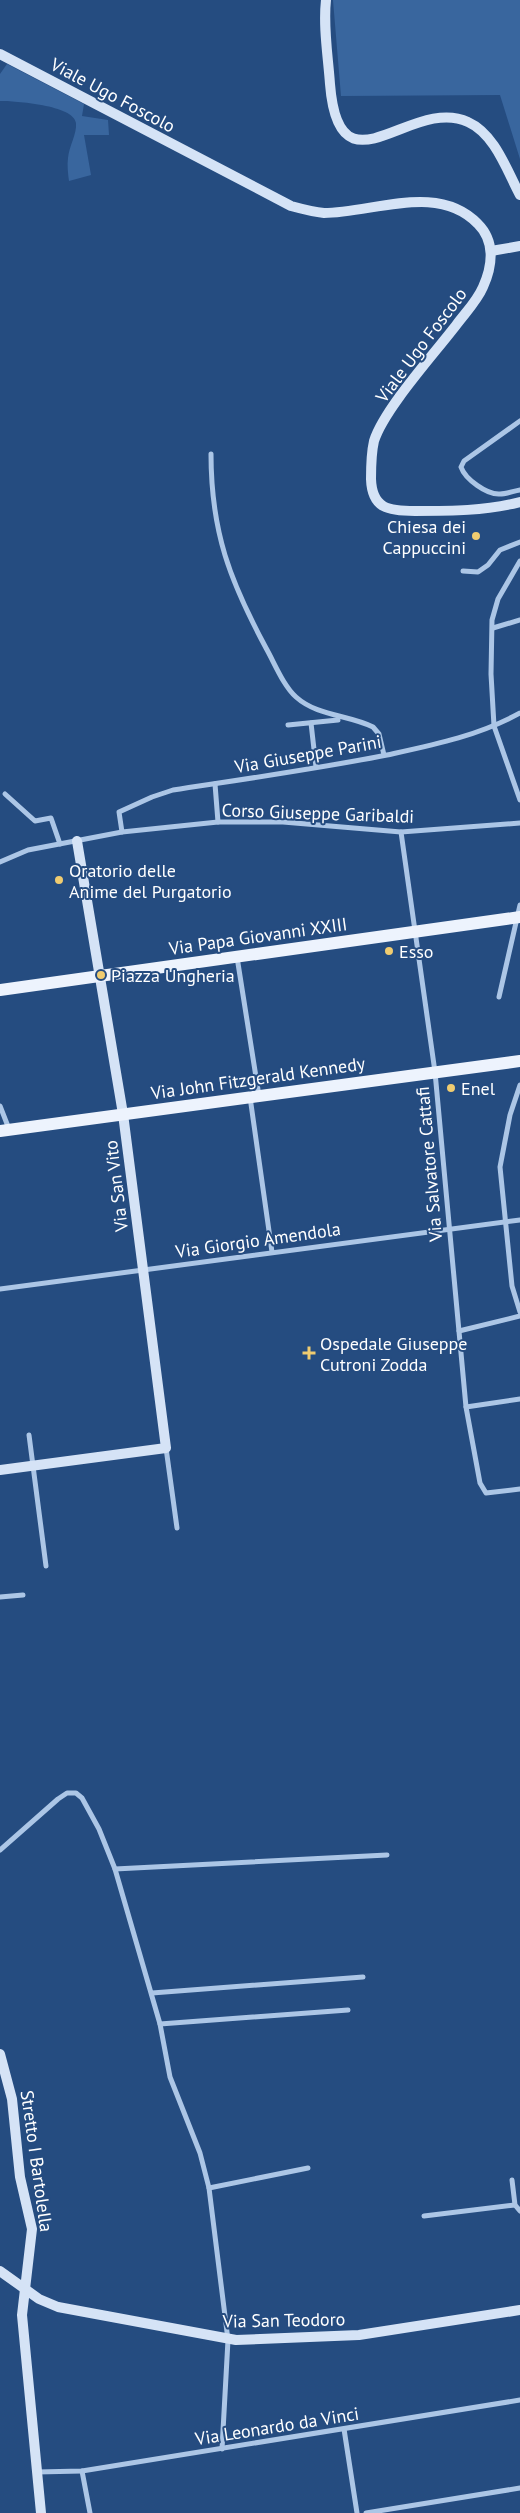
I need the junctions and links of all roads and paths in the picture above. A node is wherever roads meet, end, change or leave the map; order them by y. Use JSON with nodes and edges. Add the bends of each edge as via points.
{"nodes":[{"id":1,"x":326,"y":0,"type":"edge"},
{"id":2,"x":0,"y":54,"type":"edge"},
{"id":3,"x":520,"y":195,"type":"edge"},
{"id":4,"x":520,"y":246,"type":"edge"},
{"id":5,"x":491,"y":251,"type":"junction"},
{"id":6,"x":520,"y":420,"type":"edge"},
{"id":7,"x":212,"y":454,"type":"dead end"},
{"id":8,"x":520,"y":490,"type":"edge"},
{"id":9,"x":520,"y":502,"type":"edge"},
{"id":10,"x":520,"y":542,"type":"edge"},
{"id":11,"x":520,"y":561,"type":"edge"},
{"id":12,"x":463,"y":570,"type":"dead end"},
{"id":13,"x":520,"y":620,"type":"edge"},
{"id":14,"x":493,"y":628,"type":"junction"},
{"id":15,"x":520,"y":713,"type":"edge"},
{"id":16,"x":338,"y":720,"type":"dead end"},
{"id":17,"x":311,"y":723,"type":"junction"},
{"id":18,"x":288,"y":725,"type":"dead end"},
{"id":19,"x":494,"y":726,"type":"junction"},
{"id":20,"x":384,"y":755,"type":"junction"},
{"id":21,"x":316,"y":768,"type":"junction"},
{"id":22,"x":215,"y":784,"type":"junction"},
{"id":23,"x":5,"y":794,"type":"dead end"},
{"id":24,"x":520,"y":800,"type":"edge"},
{"id":25,"x":218,"y":822,"type":"junction"},
{"id":26,"x":520,"y":823,"type":"edge"},
{"id":27,"x":122,"y":832,"type":"junction"},
{"id":28,"x":400,"y":832,"type":"junction"},
{"id":29,"x":77,"y":840,"type":"junction"},
{"id":30,"x":60,"y":844,"type":"junction"},
{"id":31,"x":0,"y":862,"type":"edge"},
{"id":32,"x":519,"y":914,"type":"edge"},
{"id":33,"x":414,"y":932,"type":"junction"},
{"id":34,"x":237,"y":956,"type":"junction"},
{"id":35,"x":101,"y":975,"type":"junction"},
{"id":36,"x":0,"y":990,"type":"edge"},
{"id":37,"x":499,"y":997,"type":"dead end"},
{"id":38,"x":520,"y":1061,"type":"edge"},
{"id":39,"x":436,"y":1072,"type":"junction"},
{"id":40,"x":520,"y":1085,"type":"edge"},
{"id":41,"x":254,"y":1096,"type":"junction"},
{"id":42,"x":0,"y":1106,"type":"edge"},
{"id":43,"x":123,"y":1114,"type":"junction"},
{"id":44,"x":5,"y":1130,"type":"edge"},
{"id":45,"x":520,"y":1220,"type":"edge"},
{"id":46,"x":506,"y":1222,"type":"junction"},
{"id":47,"x":448,"y":1229,"type":"junction"},
{"id":48,"x":272,"y":1252,"type":"junction"},
{"id":49,"x":142,"y":1270,"type":"junction"},
{"id":50,"x":0,"y":1289,"type":"edge"},
{"id":51,"x":520,"y":1314,"type":"edge"},
{"id":52,"x":459,"y":1331,"type":"junction"},
{"id":53,"x":520,"y":1399,"type":"edge"},
{"id":54,"x":466,"y":1407,"type":"junction"},
{"id":55,"x":29,"y":1435,"type":"dead end"},
{"id":56,"x":166,"y":1448,"type":"junction"},
{"id":57,"x":33,"y":1466,"type":"junction"},
{"id":58,"x":0,"y":1470,"type":"edge"},
{"id":59,"x":520,"y":1489,"type":"edge"},
{"id":60,"x":177,"y":1528,"type":"dead end"},
{"id":61,"x":46,"y":1566,"type":"dead end"},
{"id":62,"x":23,"y":1595,"type":"dead end"},
{"id":63,"x":0,"y":1597,"type":"edge"},
{"id":64,"x":0,"y":1850,"type":"edge"},
{"id":65,"x":387,"y":1855,"type":"dead end"},
{"id":66,"x":115,"y":1869,"type":"junction"},
{"id":67,"x":363,"y":1977,"type":"dead end"},
{"id":68,"x":152,"y":1994,"type":"junction"},
{"id":69,"x":348,"y":2010,"type":"dead end"},
{"id":70,"x":160,"y":2024,"type":"junction"},
{"id":71,"x":0,"y":2054,"type":"edge"},
{"id":72,"x":308,"y":2168,"type":"dead end"},
{"id":73,"x":512,"y":2180,"type":"dead end"},
{"id":74,"x":209,"y":2188,"type":"junction"},
{"id":75,"x":515,"y":2205,"type":"junction"},
{"id":76,"x":520,"y":2211,"type":"edge"},
{"id":77,"x":424,"y":2216,"type":"dead end"},
{"id":78,"x":0,"y":2271,"type":"edge"},
{"id":79,"x":24,"y":2289,"type":"junction"},
{"id":80,"x":520,"y":2310,"type":"edge"},
{"id":81,"x":228,"y":2340,"type":"junction"},
{"id":82,"x":520,"y":2400,"type":"edge"},
{"id":83,"x":344,"y":2429,"type":"junction"},
{"id":84,"x":222,"y":2449,"type":"junction"},
{"id":85,"x":82,"y":2471,"type":"junction"},
{"id":86,"x":37,"y":2472,"type":"junction"},
{"id":87,"x":520,"y":2488,"type":"edge"},
{"id":88,"x":41,"y":2513,"type":"edge"},
{"id":89,"x":90,"y":2513,"type":"edge"},
{"id":90,"x":357,"y":2513,"type":"edge"},
{"id":91,"x":366,"y":2513,"type":"edge"}],
"edges":[{"from":1,"to":3,"type":"street","via":[[332,106],[342,130],[358,140],[370,140],[429,119],[462,119],[477,126],[488,137]]},
{"from":2,"to":5,"type":"street","name":"Viale Ugo Foscolo","via":[[291,206],[324,212],[407,203],[442,205],[461,212],[478,224],[488,239]]},
{"from":4,"to":5,"type":"street"},
{"from":5,"to":9,"type":"street","name":"Viale Ugo Foscolo","via":[[487,277],[479,295],[379,430],[372,452],[371,488],[378,503],[398,511],[477,511]]},
{"from":6,"to":8,"type":"street","via":[[464,461],[462,467],[467,477],[491,493]]},
{"from":7,"to":20,"type":"street","via":[[216,522],[223,554],[247,612],[276,667],[296,696],[309,705],[373,727],[379,734]]},
{"from":10,"to":12,"type":"street","via":[[500,550],[478,572]]},
{"from":11,"to":14,"type":"street","via":[[498,599]]},
{"from":13,"to":14,"type":"street"},
{"from":14,"to":19,"type":"street"},
{"from":15,"to":19,"type":"street","name":"Via Giuseppe Parini"},
{"from":16,"to":17,"type":"street"},
{"from":17,"to":18,"type":"street"},
{"from":17,"to":21,"type":"street"},
{"from":19,"to":20,"type":"street","name":"Via Giuseppe Parini","via":[[435,745]]},
{"from":19,"to":24,"type":"street"},
{"from":20,"to":21,"type":"street","name":"Via Giuseppe Parini"},
{"from":21,"to":22,"type":"street","name":"Via Giuseppe Parini"},
{"from":22,"to":25,"type":"street"},
{"from":22,"to":27,"type":"street","name":"Via Giuseppe Parini","via":[[166,793],[119,812]]},
{"from":23,"to":30,"type":"street","via":[[35,820],[51,818]]},
{"from":25,"to":27,"type":"street","name":"Corso Giuseppe Garibaldi"},
{"from":25,"to":28,"type":"street","name":"Corso Giuseppe Garibaldi","via":[[283,822]]},
{"from":26,"to":28,"type":"street","name":"Corso Giuseppe Garibaldi"},
{"from":27,"to":29,"type":"street","name":"Corso Giuseppe Garibaldi"},
{"from":28,"to":33,"type":"street","name":"Via Salvatore Cattafi"},
{"from":29,"to":30,"type":"street","name":"Corso Giuseppe Garibaldi"},
{"from":29,"to":35,"type":"street","name":"Via San Vito"},
{"from":30,"to":31,"type":"street","name":"Corso Giuseppe Garibaldi","via":[[28,850]]},
{"from":32,"to":33,"type":"main road","name":"Via Papa Giovanni XXIII"},
{"from":32,"to":37,"type":"street"},
{"from":33,"to":34,"type":"main road","name":"Via Papa Giovanni XXIII"},
{"from":33,"to":39,"type":"street","name":"Via Salvatore Cattafi"},
{"from":34,"to":35,"type":"main road","name":"Via Papa Giovanni XXIII"},
{"from":34,"to":41,"type":"street"},
{"from":35,"to":36,"type":"main road","name":"Via Papa Giovanni XXIII"},
{"from":35,"to":43,"type":"street","name":"Via San Vito"},
{"from":38,"to":39,"type":"main road","name":"Via John Fitzgerald Kennedy"},
{"from":39,"to":41,"type":"main road","name":"Via John Fitzgerald Kennedy"},
{"from":39,"to":47,"type":"street","name":"Via Salvatore Cattafi"},
{"from":40,"to":46,"type":"street","via":[[510,1115],[500,1167]]},
{"from":41,"to":43,"type":"main road","name":"Via John Fitzgerald Kennedy"},
{"from":41,"to":48,"type":"street"},
{"from":42,"to":44,"type":"street"},
{"from":43,"to":44,"type":"main road","name":"Via John Fitzgerald Kennedy"},
{"from":43,"to":49,"type":"street","name":"Via San Vito"},
{"from":45,"to":46,"type":"street","name":"Via Giorgio Amendola"},
{"from":46,"to":47,"type":"street","name":"Via Giorgio Amendola"},
{"from":46,"to":51,"type":"street","via":[[512,1286]]},
{"from":47,"to":48,"type":"street","name":"Via Giorgio Amendola"},
{"from":47,"to":52,"type":"street","name":"Via Salvatore Cattafi"},
{"from":48,"to":49,"type":"street","name":"Via Giorgio Amendola"},
{"from":49,"to":50,"type":"street","name":"Via Giorgio Amendola"},
{"from":49,"to":56,"type":"street","name":"Via San Vito"},
{"from":51,"to":52,"type":"street"},
{"from":52,"to":54,"type":"street","name":"Via Salvatore Cattafi"},
{"from":53,"to":54,"type":"street"},
{"from":54,"to":59,"type":"street","name":"Via Salvatore Cattafi","via":[[480,1483],[486,1493]]},
{"from":55,"to":57,"type":"street"},
{"from":56,"to":57,"type":"street"},
{"from":56,"to":60,"type":"street","name":"Via San Vito"},
{"from":57,"to":58,"type":"street"},
{"from":57,"to":61,"type":"street"},
{"from":62,"to":63,"type":"street"},
{"from":64,"to":66,"type":"street","via":[[58,1799],[67,1793],[76,1793],[99,1829]]},
{"from":65,"to":66,"type":"street"},
{"from":66,"to":68,"type":"street"},
{"from":67,"to":68,"type":"street"},
{"from":68,"to":70,"type":"street"},
{"from":69,"to":70,"type":"street"},
{"from":70,"to":74,"type":"street","via":[[170,2077],[200,2153]]},
{"from":71,"to":79,"type":"street","name":"Stretto I Bartolella","via":[[11,2093],[20,2178],[32,2229]]},
{"from":72,"to":74,"type":"street"},
{"from":73,"to":75,"type":"street"},
{"from":74,"to":81,"type":"street"},
{"from":75,"to":76,"type":"street"},
{"from":75,"to":77,"type":"street"},
{"from":78,"to":79,"type":"street","name":"Via San Teodoro"},
{"from":79,"to":81,"type":"street","name":"Via San Teodoro","via":[[45,2302],[67,2309]]},
{"from":79,"to":86,"type":"street","name":"Stretto I Bartolella","via":[[22,2329]]},
{"from":80,"to":81,"type":"street","name":"Via San Teodoro","via":[[358,2335]]},
{"from":81,"to":84,"type":"street"},
{"from":82,"to":83,"type":"street","name":"Via Leonardo da Vinci"},
{"from":83,"to":84,"type":"street","name":"Via Leonardo da Vinci"},
{"from":83,"to":90,"type":"street"},
{"from":84,"to":85,"type":"street","name":"Via Leonardo da Vinci"},
{"from":85,"to":86,"type":"street","name":"Via Leonardo da Vinci"},
{"from":85,"to":89,"type":"street"},
{"from":86,"to":88,"type":"street","name":"Stretto I Bartolella"},
{"from":87,"to":91,"type":"street"}]}
